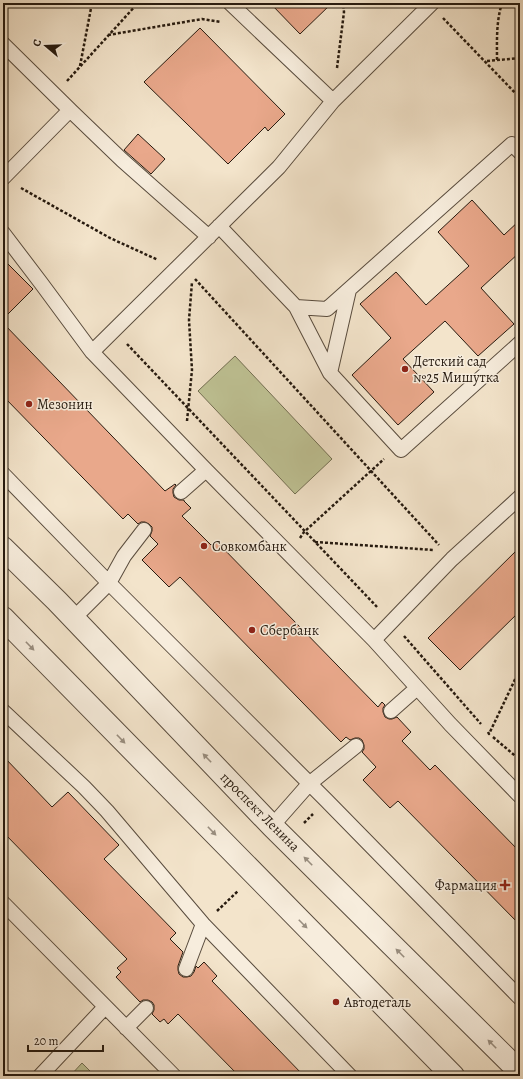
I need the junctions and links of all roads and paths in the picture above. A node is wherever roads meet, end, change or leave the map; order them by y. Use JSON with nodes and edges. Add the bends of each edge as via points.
{"nodes":[{"id":1,"x":92,"y":3,"type":"edge"},
{"id":2,"x":138,"y":3,"type":"edge"},
{"id":3,"x":230,"y":3,"type":"edge"},
{"id":4,"x":343,"y":3,"type":"edge"},
{"id":5,"x":502,"y":3,"type":"edge"},
{"id":6,"x":431,"y":4,"type":"edge"},
{"id":7,"x":253,"y":26,"type":"junction"},
{"id":8,"x":108,"y":35,"type":"junction"},
{"id":9,"x":3,"y":44,"type":"edge"},
{"id":10,"x":520,"y":58,"type":"edge"},
{"id":11,"x":497,"y":60,"type":"junction"},
{"id":12,"x":486,"y":61,"type":"junction"},
{"id":13,"x":80,"y":67,"type":"junction"},
{"id":14,"x":54,"y":94,"type":"junction"},
{"id":15,"x":520,"y":98,"type":"edge"},
{"id":16,"x":333,"y":102,"type":"junction"},
{"id":17,"x":70,"y":110,"type":"junction"},
{"id":18,"x":520,"y":152,"type":"edge"},
{"id":19,"x":3,"y":178,"type":"edge"},
{"id":20,"x":16,"y":186,"type":"dead end"},
{"id":21,"x":219,"y":226,"type":"junction"},
{"id":22,"x":3,"y":234,"type":"edge"},
{"id":23,"x":209,"y":236,"type":"junction"},
{"id":24,"x":176,"y":268,"type":"junction"},
{"id":25,"x":349,"y":290,"type":"junction"},
{"id":26,"x":296,"y":307,"type":"junction"},
{"id":27,"x":114,"y":330,"type":"junction"},
{"id":28,"x":520,"y":343,"type":"edge"},
{"id":29,"x":92,"y":352,"type":"junction"},
{"id":30,"x":330,"y":373,"type":"junction"},
{"id":31,"x":189,"y":409,"type":"junction"},
{"id":32,"x":183,"y":447,"type":"junction"},
{"id":33,"x":398,"y":447,"type":"junction"},
{"id":34,"x":206,"y":470,"type":"junction"},
{"id":35,"x":371,"y":470,"type":"junction"},
{"id":36,"x":3,"y":474,"type":"edge"},
{"id":37,"x":181,"y":492,"type":"dead end"},
{"id":38,"x":520,"y":498,"type":"edge"},
{"id":39,"x":144,"y":530,"type":"dead end"},
{"id":40,"x":304,"y":532,"type":"junction"},
{"id":41,"x":314,"y":542,"type":"junction"},
{"id":42,"x":3,"y":548,"type":"edge"},
{"id":43,"x":289,"y":554,"type":"junction"},
{"id":44,"x":448,"y":555,"type":"junction"},
{"id":45,"x":109,"y":583,"type":"junction"},
{"id":46,"x":3,"y":618,"type":"edge"},
{"id":47,"x":74,"y":618,"type":"junction"},
{"id":48,"x":392,"y":622,"type":"junction"},
{"id":49,"x":374,"y":640,"type":"junction"},
{"id":50,"x":520,"y":668,"type":"edge"},
{"id":51,"x":417,"y":688,"type":"junction"},
{"id":52,"x":3,"y":711,"type":"edge"},
{"id":53,"x":391,"y":711,"type":"dead end"},
{"id":54,"x":356,"y":746,"type":"dead end"},
{"id":55,"x":310,"y":784,"type":"junction"},
{"id":56,"x":520,"y":796,"type":"edge"},
{"id":57,"x":272,"y":826,"type":"junction"},
{"id":58,"x":3,"y":903,"type":"edge"},
{"id":59,"x":203,"y":924,"type":"junction"},
{"id":60,"x":186,"y":969,"type":"dead end"},
{"id":61,"x":520,"y":998,"type":"edge"},
{"id":62,"x":105,"y":1007,"type":"junction"},
{"id":63,"x":146,"y":1008,"type":"dead end"},
{"id":64,"x":126,"y":1028,"type":"junction"},
{"id":65,"x":520,"y":1072,"type":"edge"},
{"id":66,"x":40,"y":1076,"type":"edge"},
{"id":67,"x":174,"y":1076,"type":"edge"},
{"id":68,"x":350,"y":1076,"type":"edge"},
{"id":69,"x":453,"y":1076,"type":"edge"}],
"edges":[{"from":1,"to":13,"type":"path"},
{"from":2,"to":8,"type":"path"},
{"from":3,"to":7,"type":"lane"},
{"from":4,"to":16,"type":"path"},
{"from":5,"to":11,"type":"path","via":[[497,30]]},
{"from":6,"to":12,"type":"path"},
{"from":6,"to":16,"type":"lane"},
{"from":7,"to":8,"type":"path","via":[[202,19]]},
{"from":7,"to":16,"type":"lane"},
{"from":8,"to":13,"type":"path"},
{"from":9,"to":14,"type":"lane"},
{"from":10,"to":11,"type":"path"},
{"from":11,"to":12,"type":"path"},
{"from":12,"to":15,"type":"path"},
{"from":13,"to":14,"type":"path"},
{"from":14,"to":17,"type":"lane"},
{"from":16,"to":21,"type":"lane","via":[[280,166]]},
{"from":17,"to":19,"type":"lane"},
{"from":17,"to":23,"type":"lane","via":[[122,160]]},
{"from":18,"to":25,"type":"lane","via":[[512,144]]},
{"from":20,"to":24,"type":"path","via":[[110,238]]},
{"from":21,"to":23,"type":"lane"},
{"from":21,"to":26,"type":"lane"},
{"from":22,"to":29,"type":"lane"},
{"from":23,"to":24,"type":"lane"},
{"from":24,"to":27,"type":"lane"},
{"from":25,"to":26,"type":"lane","via":[[327,309]]},
{"from":25,"to":30,"type":"lane"},
{"from":26,"to":30,"type":"lane"},
{"from":27,"to":29,"type":"lane"},
{"from":27,"to":31,"type":"path"},
{"from":28,"to":33,"type":"lane","via":[[401,450]]},
{"from":29,"to":32,"type":"lane"},
{"from":30,"to":33,"type":"lane"},
{"from":31,"to":32,"type":"path"},
{"from":31,"to":35,"type":"path","via":[[192,370],[188,320],[193,276]]},
{"from":31,"to":40,"type":"path"},
{"from":32,"to":34,"type":"lane"},
{"from":33,"to":35,"type":"path"},
{"from":34,"to":37,"type":"lane"},
{"from":34,"to":43,"type":"lane"},
{"from":35,"to":40,"type":"path"},
{"from":35,"to":44,"type":"path"},
{"from":36,"to":45,"type":"lane"},
{"from":38,"to":44,"type":"lane"},
{"from":39,"to":45,"type":"lane","via":[[124,556]]},
{"from":40,"to":41,"type":"path"},
{"from":40,"to":43,"type":"path"},
{"from":41,"to":44,"type":"path"},
{"from":41,"to":48,"type":"path"},
{"from":42,"to":47,"type":"street","name":"проспект Ленина"},
{"from":43,"to":49,"type":"lane"},
{"from":44,"to":48,"type":"lane"},
{"from":45,"to":47,"type":"lane"},
{"from":45,"to":55,"type":"lane"},
{"from":46,"to":69,"type":"street","one_way":true},
{"from":57,"to":47,"type":"street","name":"проспект Ленина","one_way":true},
{"from":48,"to":49,"type":"lane"},
{"from":48,"to":50,"type":"path","via":[[489,734]]},
{"from":49,"to":51,"type":"lane"},
{"from":51,"to":53,"type":"lane"},
{"from":51,"to":56,"type":"lane"},
{"from":52,"to":59,"type":"lane","via":[[107,811]]},
{"from":54,"to":55,"type":"lane"},
{"from":55,"to":57,"type":"lane"},
{"from":55,"to":61,"type":"lane"},
{"from":65,"to":57,"type":"street","name":"проспект Ленина","one_way":true},
{"from":58,"to":62,"type":"lane"},
{"from":59,"to":60,"type":"lane"},
{"from":59,"to":68,"type":"lane"},
{"from":62,"to":64,"type":"lane"},
{"from":62,"to":66,"type":"lane"},
{"from":63,"to":64,"type":"lane"},
{"from":64,"to":67,"type":"lane"}]}
